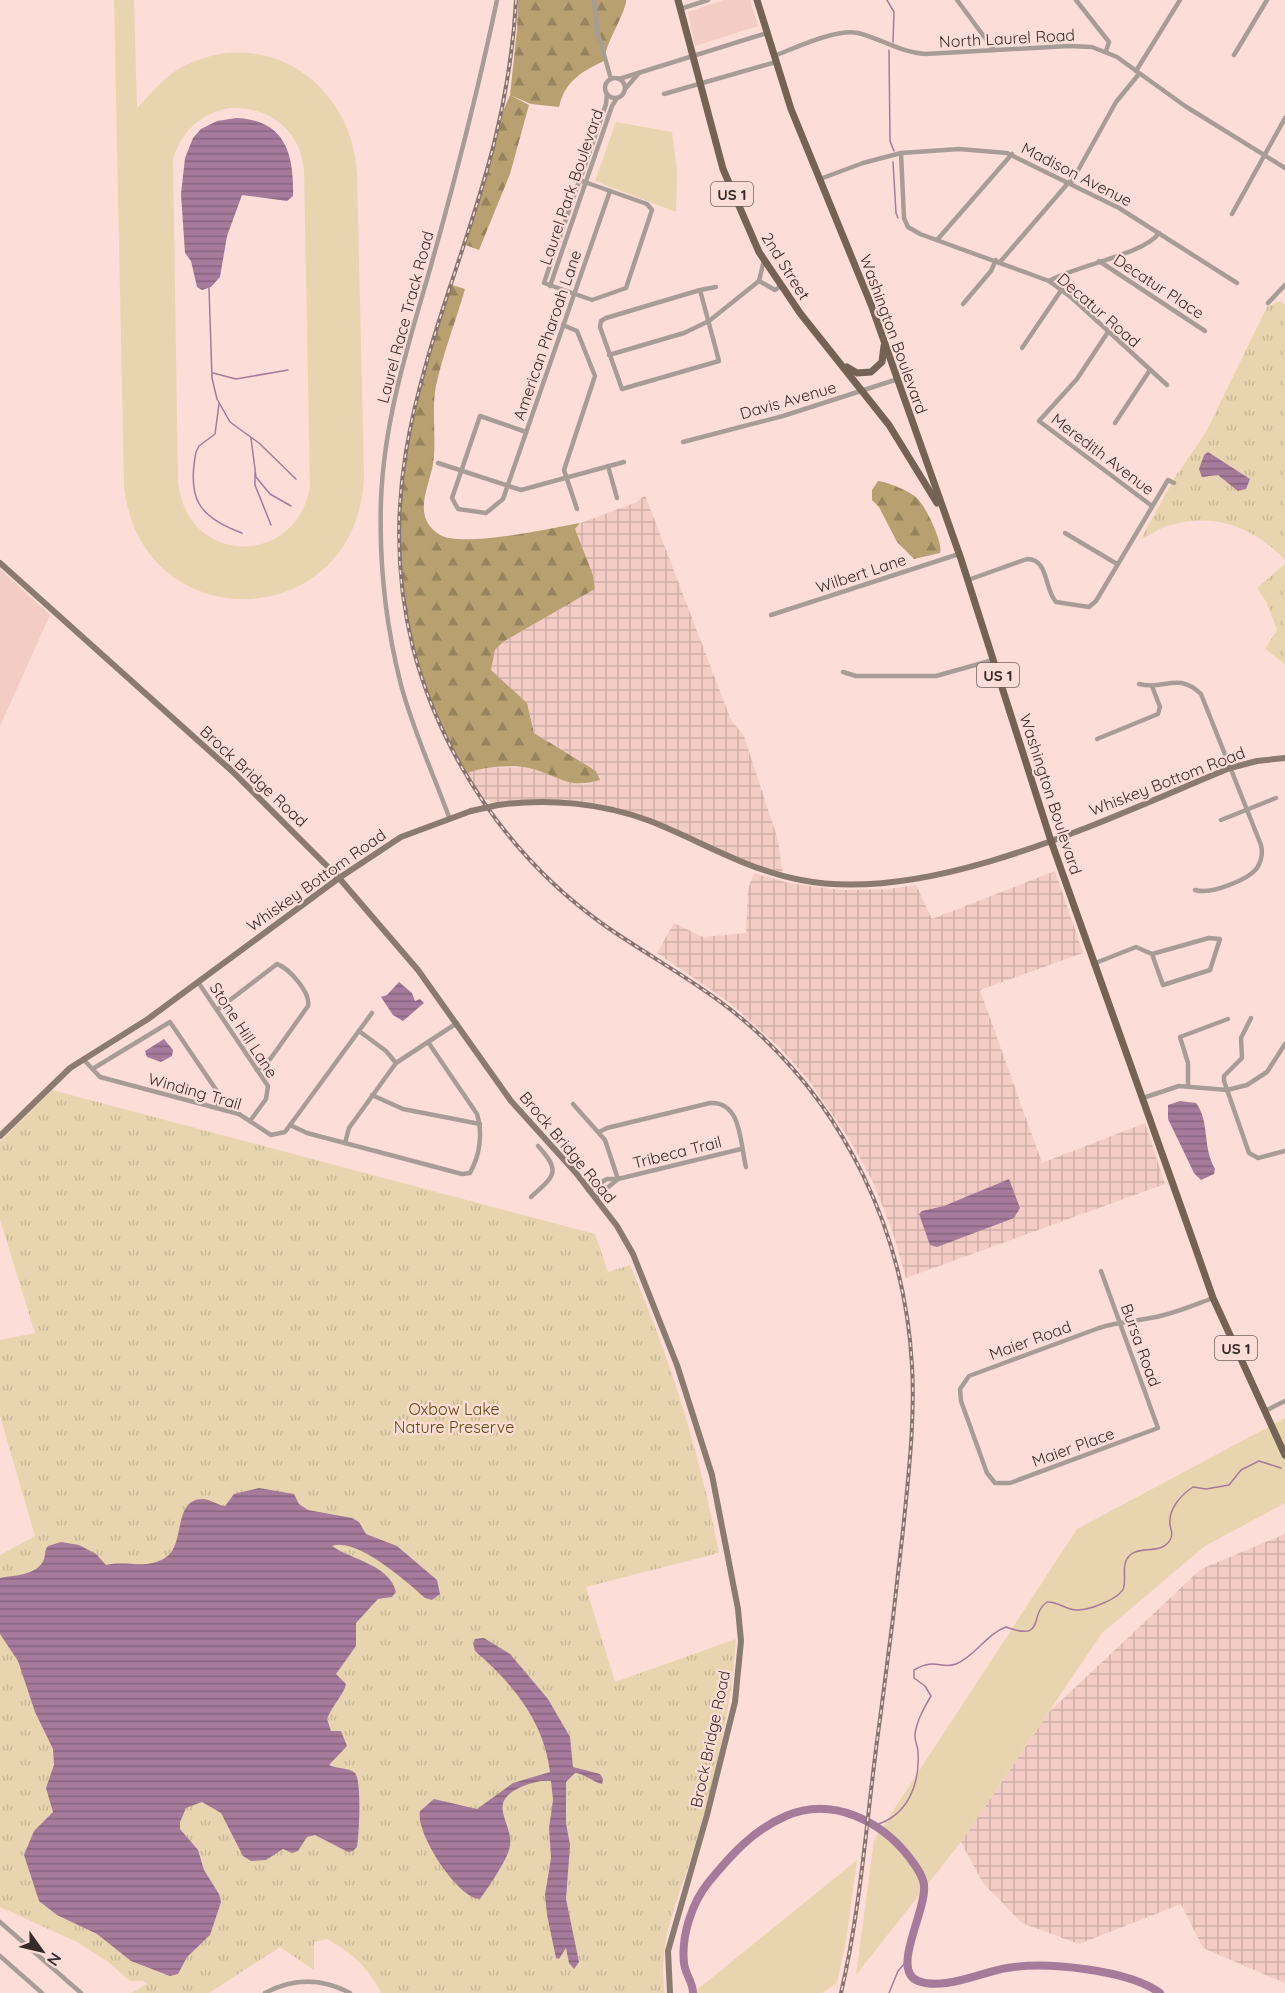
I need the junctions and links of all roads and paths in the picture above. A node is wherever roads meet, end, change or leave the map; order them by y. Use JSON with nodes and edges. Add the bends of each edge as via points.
{"nodes":[{"id":1,"x":496,"y":0,"type":"edge"},
{"id":2,"x":594,"y":0,"type":"edge"},
{"id":3,"x":678,"y":0,"type":"edge"},
{"id":4,"x":708,"y":0,"type":"edge"},
{"id":5,"x":757,"y":0,"type":"edge"},
{"id":6,"x":957,"y":0,"type":"edge"},
{"id":7,"x":1076,"y":0,"type":"edge"},
{"id":8,"x":1172,"y":0,"type":"edge"},
{"id":9,"x":1180,"y":0,"type":"edge"},
{"id":10,"x":1267,"y":0,"type":"edge"},
{"id":11,"x":1176,"y":6,"type":"junction"},
{"id":12,"x":680,"y":9,"type":"junction"},
{"id":13,"x":766,"y":33,"type":"junction"},
{"id":14,"x":994,"y":50,"type":"junction"},
{"id":15,"x":1106,"y":51,"type":"junction"},
{"id":16,"x":1234,"y":55,"type":"dead end"},
{"id":17,"x":692,"y":56,"type":"junction"},
{"id":18,"x":775,"y":59,"type":"junction"},
{"id":19,"x":1137,"y":72,"type":"junction"},
{"id":20,"x":639,"y":73,"type":"junction"},
{"id":21,"x":611,"y":79,"type":"junction"},
{"id":22,"x":619,"y":79,"type":"junction"},
{"id":23,"x":699,"y":83,"type":"junction"},
{"id":24,"x":625,"y":90,"type":"junction"},
{"id":25,"x":607,"y":94,"type":"junction"},
{"id":26,"x":664,"y":94,"type":"dead end"},
{"id":27,"x":617,"y":98,"type":"junction"},
{"id":28,"x":1285,"y":118,"type":"edge"},
{"id":29,"x":901,"y":153,"type":"junction"},
{"id":30,"x":1012,"y":154,"type":"junction"},
{"id":31,"x":1263,"y":155,"type":"junction"},
{"id":32,"x":1285,"y":168,"type":"edge"},
{"id":33,"x":820,"y":179,"type":"junction"},
{"id":34,"x":582,"y":181,"type":"junction"},
{"id":35,"x":1070,"y":183,"type":"junction"},
{"id":36,"x":610,"y":191,"type":"junction"},
{"id":37,"x":1232,"y":214,"type":"dead end"},
{"id":38,"x":1159,"y":233,"type":"junction"},
{"id":39,"x":937,"y":240,"type":"junction"},
{"id":40,"x":764,"y":260,"type":"junction"},
{"id":41,"x":998,"y":261,"type":"junction"},
{"id":42,"x":1099,"y":261,"type":"junction"},
{"id":43,"x":1049,"y":280,"type":"junction"},
{"id":44,"x":759,"y":281,"type":"junction"},
{"id":45,"x":1237,"y":283,"type":"dead end"},
{"id":46,"x":1285,"y":285,"type":"edge"},
{"id":47,"x":550,"y":286,"type":"junction"},
{"id":48,"x":781,"y":286,"type":"junction"},
{"id":49,"x":716,"y":287,"type":"dead end"},
{"id":50,"x":1062,"y":289,"type":"junction"},
{"id":51,"x":700,"y":290,"type":"junction"},
{"id":52,"x":574,"y":295,"type":"junction"},
{"id":53,"x":1268,"y":303,"type":"dead end"},
{"id":54,"x":963,"y":304,"type":"dead end"},
{"id":55,"x":709,"y":321,"type":"junction"},
{"id":56,"x":563,"y":325,"type":"junction"},
{"id":57,"x":1205,"y":331,"type":"dead end"},
{"id":58,"x":1108,"y":332,"type":"junction"},
{"id":59,"x":884,"y":342,"type":"junction"},
{"id":60,"x":1022,"y":348,"type":"dead end"},
{"id":61,"x":609,"y":355,"type":"junction"},
{"id":62,"x":840,"y":363,"type":"junction"},
{"id":63,"x":1150,"y":370,"type":"junction"},
{"id":64,"x":898,"y":379,"type":"junction"},
{"id":65,"x":1167,"y":385,"type":"dead end"},
{"id":66,"x":862,"y":391,"type":"junction"},
{"id":67,"x":1115,"y":423,"type":"dead end"},
{"id":68,"x":526,"y":432,"type":"junction"},
{"id":69,"x":683,"y":442,"type":"dead end"},
{"id":70,"x":624,"y":462,"type":"dead end"},
{"id":71,"x":438,"y":463,"type":"dead end"},
{"id":72,"x":608,"y":466,"type":"junction"},
{"id":73,"x":461,"y":471,"type":"junction"},
{"id":74,"x":567,"y":478,"type":"junction"},
{"id":75,"x":1174,"y":483,"type":"dead end"},
{"id":76,"x":507,"y":487,"type":"junction"},
{"id":77,"x":617,"y":498,"type":"dead end"},
{"id":78,"x":1152,"y":507,"type":"junction"},
{"id":79,"x":577,"y":509,"type":"dead end"},
{"id":80,"x":942,"y":511,"type":"junction"},
{"id":81,"x":1065,"y":532,"type":"dead end"},
{"id":82,"x":959,"y":554,"type":"junction"},
{"id":83,"x":0,"y":563,"type":"edge"},
{"id":84,"x":1117,"y":564,"type":"junction"},
{"id":85,"x":968,"y":580,"type":"junction"},
{"id":86,"x":771,"y":615,"type":"dead end"},
{"id":87,"x":993,"y":660,"type":"junction"},
{"id":88,"x":843,"y":672,"type":"dead end"},
{"id":89,"x":1138,"y":684,"type":"dead end"},
{"id":90,"x":1152,"y":686,"type":"junction"},
{"id":91,"x":1097,"y":739,"type":"dead end"},
{"id":92,"x":1285,"y":758,"type":"edge"},
{"id":93,"x":1230,"y":768,"type":"junction"},
{"id":94,"x":1276,"y":798,"type":"dead end"},
{"id":95,"x":1247,"y":810,"type":"junction"},
{"id":96,"x":449,"y":817,"type":"junction"},
{"id":97,"x":1221,"y":820,"type":"dead end"},
{"id":98,"x":1051,"y":841,"type":"junction"},
{"id":99,"x":339,"y":878,"type":"junction"},
{"id":100,"x":1195,"y":890,"type":"dead end"},
{"id":101,"x":1152,"y":954,"type":"junction"},
{"id":102,"x":1093,"y":964,"type":"junction"},
{"id":103,"x":198,"y":982,"type":"junction"},
{"id":104,"x":217,"y":1010,"type":"junction"},
{"id":105,"x":372,"y":1013,"type":"dead end"},
{"id":106,"x":1251,"y":1018,"type":"dead end"},
{"id":107,"x":1228,"y":1019,"type":"dead end"},
{"id":108,"x":457,"y":1022,"type":"junction"},
{"id":109,"x":358,"y":1031,"type":"junction"},
{"id":110,"x":428,"y":1042,"type":"junction"},
{"id":111,"x":1285,"y":1044,"type":"edge"},
{"id":112,"x":86,"y":1057,"type":"junction"},
{"id":113,"x":396,"y":1064,"type":"junction"},
{"id":114,"x":94,"y":1068,"type":"junction"},
{"id":115,"x":257,"y":1070,"type":"junction"},
{"id":116,"x":1188,"y":1086,"type":"junction"},
{"id":117,"x":1227,"y":1090,"type":"junction"},
{"id":118,"x":372,"y":1095,"type":"junction"},
{"id":119,"x":1143,"y":1098,"type":"junction"},
{"id":120,"x":573,"y":1104,"type":"dead end"},
{"id":121,"x":218,"y":1108,"type":"junction"},
{"id":122,"x":250,"y":1121,"type":"junction"},
{"id":123,"x":480,"y":1124,"type":"junction"},
{"id":124,"x":291,"y":1125,"type":"junction"},
{"id":125,"x":599,"y":1132,"type":"junction"},
{"id":126,"x":0,"y":1136,"type":"edge"},
{"id":127,"x":345,"y":1143,"type":"junction"},
{"id":128,"x":538,"y":1146,"type":"dead end"},
{"id":129,"x":741,"y":1149,"type":"junction"},
{"id":130,"x":1285,"y":1151,"type":"edge"},
{"id":131,"x":563,"y":1158,"type":"junction"},
{"id":132,"x":554,"y":1165,"type":"junction"},
{"id":133,"x":746,"y":1167,"type":"dead end"},
{"id":134,"x":618,"y":1179,"type":"junction"},
{"id":135,"x":588,"y":1190,"type":"junction"},
{"id":136,"x":531,"y":1197,"type":"dead end"},
{"id":137,"x":595,"y":1198,"type":"junction"},
{"id":138,"x":1101,"y":1271,"type":"dead end"},
{"id":139,"x":1214,"y":1298,"type":"junction"},
{"id":140,"x":1120,"y":1323,"type":"junction"},
{"id":141,"x":1285,"y":1401,"type":"edge"},
{"id":142,"x":1264,"y":1411,"type":"junction"},
{"id":143,"x":1158,"y":1428,"type":"joint"},
{"id":144,"x":1285,"y":1455,"type":"edge"},
{"id":145,"x":995,"y":1483,"type":"joint"},
{"id":146,"x":0,"y":1922,"type":"edge"},
{"id":147,"x":0,"y":1956,"type":"edge"},
{"id":148,"x":42,"y":1993,"type":"edge"},
{"id":149,"x":81,"y":1993,"type":"edge"},
{"id":150,"x":265,"y":1993,"type":"edge"},
{"id":151,"x":350,"y":1993,"type":"edge"},
{"id":152,"x":670,"y":1993,"type":"edge"}],
"edges":[{"from":1,"to":96,"type":"street","name":"Laurel Race Track Road","via":[[466,135],[399,371],[381,501],[396,660],[409,711]]},
{"from":2,"to":21,"type":"street","via":[[604,61]]},
{"from":3,"to":12,"type":"main road","name":"2nd Street","number":"US 1"},
{"from":4,"to":12,"type":"street"},
{"from":5,"to":13,"type":"main road","name":"Washington Boulevard","number":"US 1"},
{"from":6,"to":14,"type":"street"},
{"from":7,"to":15,"type":"street","via":[[1109,42]]},
{"from":8,"to":11,"type":"street"},
{"from":9,"to":11,"type":"street"},
{"from":10,"to":16,"type":"street"},
{"from":11,"to":19,"type":"street"},
{"from":12,"to":17,"type":"main road","name":"2nd Street","number":"US 1"},
{"from":13,"to":17,"type":"street"},
{"from":13,"to":18,"type":"main road","name":"Washington Boulevard","number":"US 1"},
{"from":14,"to":15,"type":"street","name":"North Laurel Road","via":[[1068,46]]},
{"from":14,"to":18,"type":"street","name":"North Laurel Road","via":[[914,53],[859,33],[846,33]]},
{"from":15,"to":19,"type":"street","name":"North Laurel Road"},
{"from":17,"to":20,"type":"street"},
{"from":17,"to":23,"type":"main road","name":"2nd Street","number":"US 1"},
{"from":18,"to":23,"type":"street","name":"North Laurel Road"},
{"from":18,"to":33,"type":"main road","name":"Washington Boulevard","number":"US 1"},
{"from":19,"to":31,"type":"street","name":"North Laurel Road"},
{"from":19,"to":35,"type":"street"},
{"from":20,"to":22,"type":"street"},
{"from":20,"to":24,"type":"street","name":"Laurel Park Boulevard"},
{"from":21,"to":22,"type":"street"},
{"from":21,"to":25,"type":"street","name":"Laurel Park Boulevard","via":[[605,85]]},
{"from":22,"to":24,"type":"street"},
{"from":23,"to":26,"type":"street","name":"North Laurel Road"},
{"from":23,"to":40,"type":"main road","name":"2nd Street","number":"US 1","via":[[726,177]]},
{"from":24,"to":27,"type":"street","name":"Laurel Park Boulevard"},
{"from":25,"to":27,"type":"street","name":"Laurel Park Boulevard"},
{"from":25,"to":34,"type":"street","name":"Laurel Park Boulevard"},
{"from":27,"to":34,"type":"street","name":"Laurel Park Boulevard"},
{"from":28,"to":31,"type":"street"},
{"from":29,"to":30,"type":"street","name":"Madison Avenue","via":[[959,149]]},
{"from":29,"to":33,"type":"street","name":"Madison Avenue"},
{"from":29,"to":39,"type":"street","name":"Decatur Road","via":[[904,218],[908,227]]},
{"from":30,"to":35,"type":"street","name":"Madison Avenue"},
{"from":30,"to":39,"type":"street"},
{"from":31,"to":32,"type":"street","name":"North Laurel Road"},
{"from":31,"to":37,"type":"street"},
{"from":33,"to":59,"type":"main road","name":"Washington Boulevard","number":"US 1"},
{"from":34,"to":36,"type":"street"},
{"from":34,"to":47,"type":"street","name":"Laurel Park Boulevard"},
{"from":34,"to":47,"type":"street","name":"Laurel Park Boulevard","via":[[544,283]]},
{"from":35,"to":38,"type":"street","name":"Madison Avenue"},
{"from":35,"to":41,"type":"street"},
{"from":36,"to":52,"type":"street","name":"American Pharoah Lane"},
{"from":36,"to":52,"type":"street","via":[[647,204],[653,213],[624,290],[592,300]]},
{"from":38,"to":42,"type":"street","via":[[1149,244]]},
{"from":38,"to":45,"type":"street","name":"Madison Avenue"},
{"from":39,"to":41,"type":"street","name":"Decatur Road"},
{"from":40,"to":44,"type":"street"},
{"from":40,"to":48,"type":"main road","name":"2nd Street","number":"US 1"},
{"from":41,"to":43,"type":"street","name":"Decatur Road"},
{"from":41,"to":54,"type":"street"},
{"from":42,"to":43,"type":"street"},
{"from":42,"to":57,"type":"street","name":"Decatur Place"},
{"from":43,"to":50,"type":"street","name":"Decatur Road"},
{"from":44,"to":48,"type":"street","via":[[775,290]]},
{"from":44,"to":55,"type":"street"},
{"from":46,"to":53,"type":"street"},
{"from":47,"to":52,"type":"street"},
{"from":48,"to":62,"type":"main road","name":"2nd Street","number":"US 1"},
{"from":49,"to":51,"type":"street"},
{"from":50,"to":58,"type":"street","name":"Decatur Road"},
{"from":50,"to":60,"type":"street"},
{"from":51,"to":55,"type":"street"},
{"from":51,"to":61,"type":"street","via":[[603,320],[600,327]]},
{"from":52,"to":56,"type":"street","name":"American Pharoah Lane"},
{"from":55,"to":61,"type":"street","via":[[684,333]]},
{"from":55,"to":61,"type":"street","via":[[718,361],[622,389]]},
{"from":56,"to":68,"type":"street","name":"American Pharoah Lane"},
{"from":56,"to":74,"type":"street","via":[[577,331],[595,376],[564,470]]},
{"from":58,"to":63,"type":"street","name":"Decatur Road"},
{"from":58,"to":78,"type":"street","name":"Meredith Avenue","via":[[1068,389],[1039,421]]},
{"from":59,"to":62,"type":"main road","via":[[882,362],[871,372],[857,373]]},
{"from":59,"to":64,"type":"main road","name":"Washington Boulevard","number":"US 1"},
{"from":62,"to":66,"type":"main road","name":"2nd Street","number":"US 1"},
{"from":63,"to":65,"type":"street","name":"Decatur Road"},
{"from":63,"to":67,"type":"street"},
{"from":64,"to":66,"type":"street","name":"Davis Avenue"},
{"from":64,"to":80,"type":"main road","name":"Washington Boulevard","number":"US 1"},
{"from":66,"to":69,"type":"street","name":"Davis Avenue"},
{"from":66,"to":80,"type":"main road","name":"2nd Street","number":"US 1","via":[[906,450]]},
{"from":68,"to":73,"type":"street","via":[[480,416]]},
{"from":68,"to":76,"type":"street","name":"American Pharoah Lane"},
{"from":70,"to":72,"type":"street"},
{"from":71,"to":73,"type":"street"},
{"from":72,"to":74,"type":"street"},
{"from":72,"to":77,"type":"street"},
{"from":73,"to":76,"type":"street"},
{"from":73,"to":76,"type":"street","name":"American Pharoah Lane","via":[[452,498],[458,509],[486,513],[503,499]]},
{"from":74,"to":76,"type":"street","via":[[526,490]]},
{"from":74,"to":79,"type":"street"},
{"from":75,"to":78,"type":"street","via":[[1168,480]]},
{"from":78,"to":84,"type":"street"},
{"from":80,"to":82,"type":"main road","name":"Washington Boulevard","number":"US 1"},
{"from":81,"to":84,"type":"street"},
{"from":82,"to":85,"type":"main road","name":"Washington Boulevard","number":"US 1"},
{"from":82,"to":86,"type":"street","name":"Wilbert Lane"},
{"from":83,"to":99,"type":"street","name":"Brock Bridge Road","via":[[241,780]]},
{"from":84,"to":85,"type":"street","via":[[1093,605],[1084,607],[1056,602],[1042,566],[1034,559]]},
{"from":85,"to":87,"type":"main road","name":"Washington Boulevard","number":"US 1"},
{"from":87,"to":88,"type":"street","via":[[936,676],[856,676]]},
{"from":87,"to":98,"type":"main road","name":"Washington Boulevard","number":"US 1"},
{"from":89,"to":90,"type":"street"},
{"from":90,"to":91,"type":"street","via":[[1160,707],[1158,714]]},
{"from":90,"to":93,"type":"street","via":[[1179,682],[1201,694]]},
{"from":92,"to":93,"type":"street","name":"Whiskey Bottom Road"},
{"from":93,"to":95,"type":"street"},
{"from":93,"to":98,"type":"street","name":"Whiskey Bottom Road"},
{"from":94,"to":95,"type":"street"},
{"from":95,"to":97,"type":"street"},
{"from":95,"to":100,"type":"street","via":[[1262,850],[1256,869],[1210,890]]},
{"from":96,"to":98,"type":"street","name":"Whiskey Bottom Road","bridge":true,"via":[[498,805],[546,802],[613,810],[651,822],[762,870],[832,884],[911,880]]},
{"from":96,"to":99,"type":"street","name":"Whiskey Bottom Road","via":[[401,837]]},
{"from":98,"to":102,"type":"main road","name":"Washington Boulevard","number":"US 1"},
{"from":99,"to":103,"type":"street","name":"Whiskey Bottom Road"},
{"from":99,"to":108,"type":"street","name":"Brock Bridge Road"},
{"from":101,"to":101,"type":"street","via":[[1209,938],[1220,939],[1210,970],[1163,985]]},
{"from":101,"to":102,"type":"street","via":[[1136,947]]},
{"from":102,"to":119,"type":"main road","name":"Washington Boulevard","number":"US 1"},
{"from":103,"to":104,"type":"street","name":"Stone Hill Lane"},
{"from":103,"to":112,"type":"street","name":"Whiskey Bottom Road"},
{"from":104,"to":115,"type":"street","name":"Stone Hill Lane"},
{"from":104,"to":115,"type":"street","via":[[277,964],[308,996],[309,1006],[271,1058]]},
{"from":105,"to":109,"type":"street"},
{"from":106,"to":117,"type":"street","via":[[1241,1038],[1242,1058],[1223,1078]]},
{"from":107,"to":116,"type":"street","via":[[1180,1036],[1188,1063]]},
{"from":108,"to":110,"type":"street"},
{"from":108,"to":131,"type":"street","name":"Brock Bridge Road","via":[[510,1101]]},
{"from":109,"to":113,"type":"street","via":[[386,1051]]},
{"from":109,"to":124,"type":"street"},
{"from":110,"to":113,"type":"street"},
{"from":110,"to":123,"type":"street"},
{"from":111,"to":117,"type":"street","via":[[1263,1075],[1247,1085]]},
{"from":112,"to":114,"type":"street","name":"Winding Trail"},
{"from":112,"to":126,"type":"street","name":"Whiskey Bottom Road"},
{"from":113,"to":118,"type":"street"},
{"from":114,"to":121,"type":"street","name":"Winding Trail","via":[[100,1077]]},
{"from":114,"to":121,"type":"street","via":[[170,1022],[219,1094]]},
{"from":115,"to":122,"type":"street","name":"Stone Hill Lane","via":[[269,1092]]},
{"from":116,"to":117,"type":"street"},
{"from":116,"to":119,"type":"street","via":[[1172,1087]]},
{"from":117,"to":130,"type":"street","via":[[1252,1156]]},
{"from":118,"to":123,"type":"street","via":[[403,1109]]},
{"from":118,"to":127,"type":"street","via":[[349,1128]]},
{"from":119,"to":139,"type":"main road","name":"Washington Boulevard","number":"US 1"},
{"from":120,"to":125,"type":"street"},
{"from":121,"to":122,"type":"street","name":"Winding Trail"},
{"from":122,"to":124,"type":"street","name":"Winding Trail","via":[[271,1135],[285,1132]]},
{"from":123,"to":127,"type":"street","via":[[473,1169],[466,1175]]},
{"from":124,"to":127,"type":"street"},
{"from":125,"to":129,"type":"street","via":[[716,1102],[733,1112]]},
{"from":125,"to":134,"type":"street"},
{"from":128,"to":132,"type":"street"},
{"from":129,"to":133,"type":"street"},
{"from":129,"to":134,"type":"street","name":"Tribeca Trail"},
{"from":131,"to":132,"type":"street"},
{"from":131,"to":135,"type":"street","name":"Brock Bridge Road"},
{"from":132,"to":136,"type":"street","via":[[550,1180]]},
{"from":134,"to":135,"type":"street","name":"Tribeca Trail","via":[[606,1179]]},
{"from":134,"to":137,"type":"street","name":"Tribeca Trail"},
{"from":135,"to":137,"type":"street","name":"Brock Bridge Road"},
{"from":137,"to":152,"type":"street","name":"Brock Bridge Road","via":[[633,1254],[677,1365],[717,1497],[740,1626],[735,1702],[670,1942]]},
{"from":138,"to":140,"type":"street","name":"Bursa Road"},
{"from":139,"to":140,"type":"street","name":"Maier Road","via":[[1165,1315]]},
{"from":139,"to":142,"type":"main road","name":"Washington Boulevard","number":"US 1"},
{"from":140,"to":143,"type":"street","name":"Bursa Road"},
{"from":140,"to":145,"type":"street","name":"Maier Road","via":[[1011,1359],[965,1380],[960,1389],[961,1401],[987,1473]]},
{"from":141,"to":142,"type":"street"},
{"from":142,"to":144,"type":"main road","name":"Washington Boulevard","number":"US 1"},
{"from":143,"to":145,"type":"street","name":"Maier Place","via":[[1010,1483]]},
{"from":146,"to":149,"type":"street"},
{"from":147,"to":148,"type":"street"},
{"from":150,"to":151,"type":"street","via":[[285,1984],[308,1981],[330,1984]]}]}
